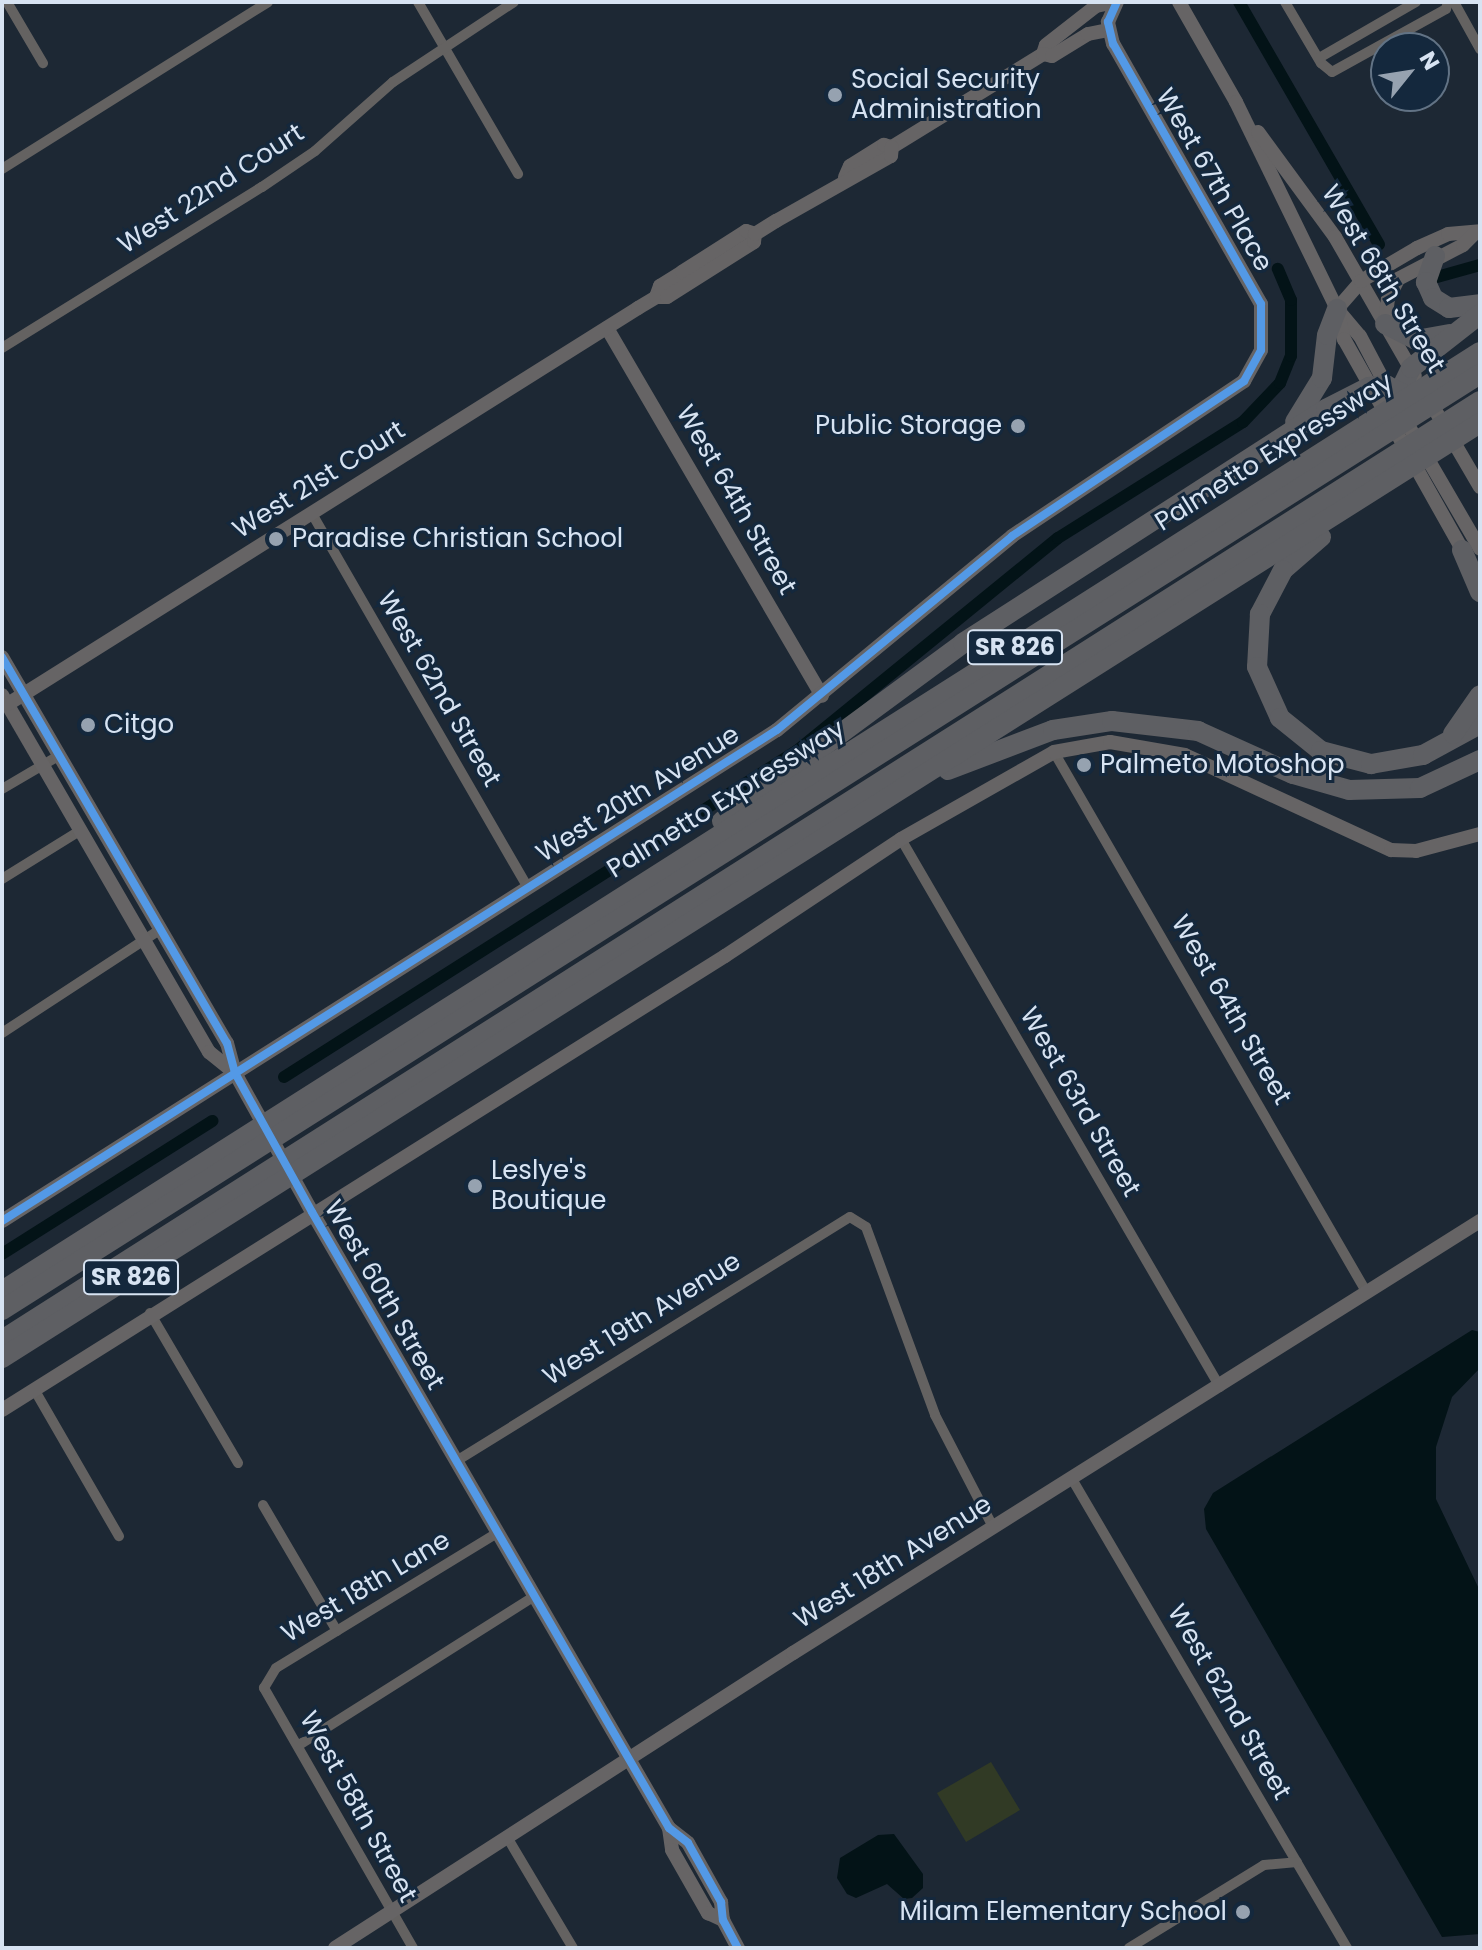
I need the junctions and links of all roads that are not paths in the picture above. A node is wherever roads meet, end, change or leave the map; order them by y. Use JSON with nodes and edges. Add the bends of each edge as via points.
{"nodes":[{"id":1,"x":7,"y":2,"type":"edge"},
{"id":2,"x":268,"y":2,"type":"edge"},
{"id":3,"x":418,"y":2,"type":"edge"},
{"id":4,"x":514,"y":2,"type":"edge"},
{"id":5,"x":1116,"y":2,"type":"edge"},
{"id":6,"x":1179,"y":2,"type":"edge"},
{"id":7,"x":1285,"y":2,"type":"edge"},
{"id":8,"x":1416,"y":2,"type":"edge"},
{"id":9,"x":1451,"y":2,"type":"edge"},
{"id":10,"x":1108,"y":30,"type":"junction"},
{"id":11,"x":444,"y":46,"type":"junction"},
{"id":12,"x":1480,"y":49,"type":"edge"},
{"id":13,"x":1043,"y":54,"type":"junction"},
{"id":14,"x":1319,"y":58,"type":"junction"},
{"id":15,"x":43,"y":63,"type":"dead end"},
{"id":16,"x":1236,"y":102,"type":"junction"},
{"id":17,"x":2,"y":169,"type":"edge"},
{"id":18,"x":518,"y":174,"type":"dead end"},
{"id":19,"x":1478,"y":232,"type":"edge"},
{"id":20,"x":1435,"y":256,"type":"junction"},
{"id":21,"x":1361,"y":281,"type":"junction"},
{"id":22,"x":1480,"y":304,"type":"edge"},
{"id":23,"x":1337,"y":309,"type":"junction"},
{"id":24,"x":1480,"y":314,"type":"edge"},
{"id":25,"x":1385,"y":324,"type":"junction"},
{"id":26,"x":607,"y":328,"type":"junction"},
{"id":27,"x":1449,"y":334,"type":"junction"},
{"id":28,"x":2,"y":348,"type":"edge"},
{"id":29,"x":1480,"y":352,"type":"edge"},
{"id":30,"x":1259,"y":355,"type":"joint"},
{"id":31,"x":1411,"y":368,"type":"junction"},
{"id":32,"x":1480,"y":374,"type":"edge"},
{"id":33,"x":1454,"y":380,"type":"junction"},
{"id":34,"x":1387,"y":391,"type":"junction"},
{"id":35,"x":1477,"y":414,"type":"edge"},
{"id":36,"x":1440,"y":419,"type":"junction"},
{"id":37,"x":1284,"y":435,"type":"junction"},
{"id":38,"x":1367,"y":435,"type":"junction"},
{"id":39,"x":1388,"y":471,"type":"junction"},
{"id":40,"x":1480,"y":487,"type":"edge"},
{"id":41,"x":311,"y":512,"type":"junction"},
{"id":42,"x":1471,"y":550,"type":"edge"},
{"id":43,"x":1480,"y":578,"type":"edge"},
{"id":44,"x":1480,"y":592,"type":"edge"},
{"id":45,"x":2,"y":657,"type":"edge"},
{"id":46,"x":23,"y":693,"type":"junction"},
{"id":47,"x":1480,"y":695,"type":"edge"},
{"id":48,"x":822,"y":696,"type":"junction"},
{"id":49,"x":5,"y":700,"type":"edge"},
{"id":50,"x":1480,"y":724,"type":"edge"},
{"id":51,"x":1444,"y":744,"type":"junction"},
{"id":52,"x":1054,"y":752,"type":"junction"},
{"id":53,"x":60,"y":755,"type":"junction"},
{"id":54,"x":42,"y":764,"type":"junction"},
{"id":55,"x":1474,"y":765,"type":"edge"},
{"id":56,"x":2,"y":789,"type":"edge"},
{"id":57,"x":899,"y":790,"type":"junction"},
{"id":58,"x":81,"y":830,"type":"junction"},
{"id":59,"x":1480,"y":834,"type":"edge"},
{"id":60,"x":901,"y":839,"type":"junction"},
{"id":61,"x":667,"y":868,"type":"junction"},
{"id":62,"x":2,"y":879,"type":"edge"},
{"id":63,"x":528,"y":888,"type":"junction"},
{"id":64,"x":161,"y":929,"type":"junction"},
{"id":65,"x":145,"y":942,"type":"junction"},
{"id":66,"x":2,"y":1033,"type":"edge"},
{"id":67,"x":235,"y":1073,"type":"junction"},
{"id":68,"x":300,"y":1112,"type":"junction"},
{"id":69,"x":320,"y":1148,"type":"junction"},
{"id":70,"x":235,"y":1153,"type":"junction"},
{"id":71,"x":256,"y":1189,"type":"junction"},
{"id":72,"x":312,"y":1212,"type":"junction"},
{"id":73,"x":2,"y":1221,"type":"edge"},
{"id":74,"x":1480,"y":1221,"type":"edge"},
{"id":75,"x":2,"y":1291,"type":"edge"},
{"id":76,"x":1367,"y":1293,"type":"junction"},
{"id":77,"x":2,"y":1310,"type":"edge"},
{"id":78,"x":150,"y":1313,"type":"junction"},
{"id":79,"x":2,"y":1340,"type":"edge"},
{"id":80,"x":2,"y":1358,"type":"edge"},
{"id":81,"x":1220,"y":1387,"type":"junction"},
{"id":82,"x":34,"y":1389,"type":"junction"},
{"id":83,"x":2,"y":1410,"type":"edge"},
{"id":84,"x":458,"y":1460,"type":"junction"},
{"id":85,"x":238,"y":1463,"type":"dead end"},
{"id":86,"x":1072,"y":1479,"type":"junction"},
{"id":87,"x":263,"y":1505,"type":"dead end"},
{"id":88,"x":993,"y":1527,"type":"junction"},
{"id":89,"x":499,"y":1532,"type":"junction"},
{"id":90,"x":119,"y":1536,"type":"dead end"},
{"id":91,"x":536,"y":1595,"type":"junction"},
{"id":92,"x":337,"y":1631,"type":"junction"},
{"id":93,"x":264,"y":1688,"type":"joint"},
{"id":94,"x":299,"y":1745,"type":"junction"},
{"id":95,"x":629,"y":1757,"type":"junction"},
{"id":96,"x":507,"y":1837,"type":"junction"},
{"id":97,"x":1297,"y":1862,"type":"junction"},
{"id":98,"x":392,"y":1911,"type":"junction"},
{"id":99,"x":335,"y":1948,"type":"edge"},
{"id":100,"x":413,"y":1948,"type":"edge"},
{"id":101,"x":573,"y":1948,"type":"edge"},
{"id":102,"x":738,"y":1948,"type":"edge"},
{"id":103,"x":1129,"y":1948,"type":"edge"},
{"id":104,"x":1347,"y":1948,"type":"edge"}],
"edges":[{"from":1,"to":15,"type":"street"},
{"from":2,"to":17,"type":"street"},
{"from":3,"to":11,"type":"street"},
{"from":4,"to":11,"type":"street","name":"West 22nd Court"},
{"from":5,"to":10,"type":"street","name":"West 21st Court"},
{"from":5,"to":13,"type":"street","name":"West 21st Court","via":[[1096,6],[1046,45]]},
{"from":6,"to":16,"type":"street","name":"West 68th Street"},
{"from":7,"to":14,"type":"street"},
{"from":8,"to":14,"type":"street"},
{"from":9,"to":12,"type":"street"},
{"from":9,"to":14,"type":"street","via":[[1336,72]]},
{"from":10,"to":13,"type":"street","name":"West 21st Court","via":[[1088,34],[1052,56]]},
{"from":10,"to":30,"type":"street","name":"West 67th Place","via":[[1254,289],[1264,323]]},
{"from":11,"to":18,"type":"street"},
{"from":11,"to":28,"type":"street","name":"West 22nd Court","via":[[262,187]]},
{"from":13,"to":26,"type":"street","name":"West 21st Court","via":[[892,147],[891,156],[857,177],[845,177],[755,234],[754,242],[667,297],[656,297]]},
{"from":16,"to":21,"type":"street","name":"West 68th Street"},
{"from":16,"to":23,"type":"street","name":"West 68th Street"},
{"from":19,"to":20,"type":"street","via":[[1463,245]]},
{"from":19,"to":21,"type":"street","via":[[1440,237]]},
{"from":20,"to":22,"type":"highway","via":[[1426,282],[1433,298],[1449,308]]},
{"from":20,"to":25,"type":"street","via":[[1398,279],[1388,299]]},
{"from":21,"to":23,"type":"street"},
{"from":21,"to":25,"type":"street","name":"West 68th Street"},
{"from":23,"to":34,"type":"street","name":"West 68th Street","via":[[1344,339]]},
{"from":23,"to":37,"type":"highway","via":[[1312,402]]},
{"from":24,"to":27,"type":"highway"},
{"from":25,"to":27,"type":"highway","via":[[1416,340]]},
{"from":25,"to":31,"type":"street","name":"West 68th Street"},
{"from":26,"to":41,"type":"street","name":"West 21st Court"},
{"from":26,"to":48,"type":"street","name":"West 64th Street"},
{"from":27,"to":31,"type":"highway"},
{"from":29,"to":33,"type":"highway","name":"Palmetto Expressway","number":"SR 826"},
{"from":30,"to":48,"type":"street","name":"West 20th Avenue","via":[[1234,391],[1024,527]]},
{"from":31,"to":34,"type":"highway"},
{"from":31,"to":36,"type":"street","name":"West 68th Street"},
{"from":32,"to":33,"type":"highway"},
{"from":33,"to":38,"type":"highway","name":"Palmetto Expressway","number":"SR 826"},
{"from":34,"to":36,"type":"highway"},
{"from":34,"to":37,"type":"highway"},
{"from":34,"to":42,"type":"street","name":"West 68th Street"},
{"from":34,"to":42,"type":"street","name":"West 68th Street"},
{"from":35,"to":39,"type":"highway","number":"SR 826"},
{"from":36,"to":40,"type":"street","name":"West 68th Street"},
{"from":37,"to":61,"type":"highway","via":[[963,643],[753,794]]},
{"from":38,"to":61,"type":"highway","name":"Palmetto Expressway","number":"SR 826"},
{"from":38,"to":68,"type":"highway"},
{"from":39,"to":51,"type":"highway","via":[[1268,590],[1255,639],[1257,667],[1280,718],[1300,738],[1344,761],[1404,760]]},
{"from":39,"to":57,"type":"highway","number":"SR 826"},
{"from":39,"to":69,"type":"highway"},
{"from":41,"to":46,"type":"street","name":"West 21st Court"},
{"from":41,"to":63,"type":"street","name":"West 62nd Street"},
{"from":42,"to":43,"type":"street","name":"West 68th Street"},
{"from":42,"to":44,"type":"highway"},
{"from":45,"to":46,"type":"street","name":"West 60th Street"},
{"from":46,"to":49,"type":"street","name":"West 21st Court"},
{"from":46,"to":53,"type":"street","name":"West 60th Street"},
{"from":47,"to":51,"type":"highway"},
{"from":48,"to":63,"type":"street","name":"West 20th Avenue"},
{"from":49,"to":54,"type":"street","name":"West 60th Street"},
{"from":50,"to":51,"type":"highway"},
{"from":52,"to":59,"type":"street","via":[[1110,742],[1185,755],[1391,850],[1416,851]]},
{"from":52,"to":60,"type":"street"},
{"from":52,"to":76,"type":"street","name":"West 64th Street"},
{"from":53,"to":54,"type":"street"},
{"from":53,"to":64,"type":"street","name":"West 60th Street"},
{"from":54,"to":56,"type":"street"},
{"from":54,"to":58,"type":"street","name":"West 60th Street"},
{"from":55,"to":57,"type":"highway","via":[[1420,788],[1349,790],[1293,774],[1198,731],[1112,721],[1023,740]]},
{"from":57,"to":69,"type":"highway","number":"SR 826"},
{"from":58,"to":62,"type":"street"},
{"from":58,"to":65,"type":"street","name":"West 60th Street"},
{"from":60,"to":72,"type":"street","via":[[725,956]]},
{"from":60,"to":81,"type":"street","name":"West 63rd Street"},
{"from":61,"to":68,"type":"highway","name":"Palmetto Expressway","number":"SR 826"},
{"from":63,"to":67,"type":"street","name":"West 20th Avenue"},
{"from":64,"to":65,"type":"street"},
{"from":64,"to":67,"type":"street","name":"West 60th Street","via":[[227,1043]]},
{"from":65,"to":66,"type":"street"},
{"from":65,"to":67,"type":"street","name":"West 60th Street","via":[[209,1052]]},
{"from":67,"to":72,"type":"street","name":"West 60th Street"},
{"from":67,"to":73,"type":"street","name":"West 20th Avenue"},
{"from":68,"to":70,"type":"highway","name":"Palmetto Expressway","number":"SR 826"},
{"from":69,"to":71,"type":"highway","number":"SR 826"},
{"from":70,"to":75,"type":"highway","name":"Palmetto Expressway","number":"SR 826"},
{"from":70,"to":77,"type":"highway"},
{"from":71,"to":79,"type":"highway"},
{"from":71,"to":80,"type":"highway","number":"SR 826"},
{"from":72,"to":78,"type":"street"},
{"from":72,"to":84,"type":"street","name":"West 60th Street"},
{"from":74,"to":76,"type":"street","name":"West 18th Avenue"},
{"from":76,"to":81,"type":"street","name":"West 18th Avenue"},
{"from":78,"to":82,"type":"street"},
{"from":78,"to":85,"type":"street"},
{"from":81,"to":86,"type":"street","name":"West 18th Avenue"},
{"from":82,"to":83,"type":"street"},
{"from":82,"to":90,"type":"street"},
{"from":84,"to":88,"type":"street","name":"West 19th Avenue","via":[[850,1217],[866,1227],[935,1415]]},
{"from":84,"to":89,"type":"street","name":"West 60th Street"},
{"from":86,"to":88,"type":"street","name":"West 18th Avenue"},
{"from":86,"to":97,"type":"street","name":"West 62nd Street"},
{"from":87,"to":92,"type":"street"},
{"from":88,"to":95,"type":"street","name":"West 18th Avenue"},
{"from":89,"to":91,"type":"street","name":"West 60th Street"},
{"from":89,"to":92,"type":"street","name":"West 18th Lane"},
{"from":91,"to":94,"type":"street"},
{"from":91,"to":95,"type":"street","name":"West 60th Street"},
{"from":92,"to":93,"type":"street","name":"West 18th Lane","via":[[276,1668]]},
{"from":93,"to":94,"type":"street","name":"West 58th Street"},
{"from":94,"to":98,"type":"street","name":"West 58th Street"},
{"from":95,"to":96,"type":"street","name":"West 18th Avenue"},
{"from":95,"to":102,"type":"street","name":"West 60th Street","via":[[669,1828],[672,1850],[708,1913],[723,1920]]},
{"from":96,"to":98,"type":"street","name":"West 18th Avenue"},
{"from":96,"to":101,"type":"street"},
{"from":97,"to":103,"type":"street","via":[[1264,1865]]},
{"from":97,"to":104,"type":"street","name":"West 62nd Street"},
{"from":98,"to":99,"type":"street","name":"West 18th Avenue"},
{"from":98,"to":100,"type":"street","name":"West 58th Street"}]}
